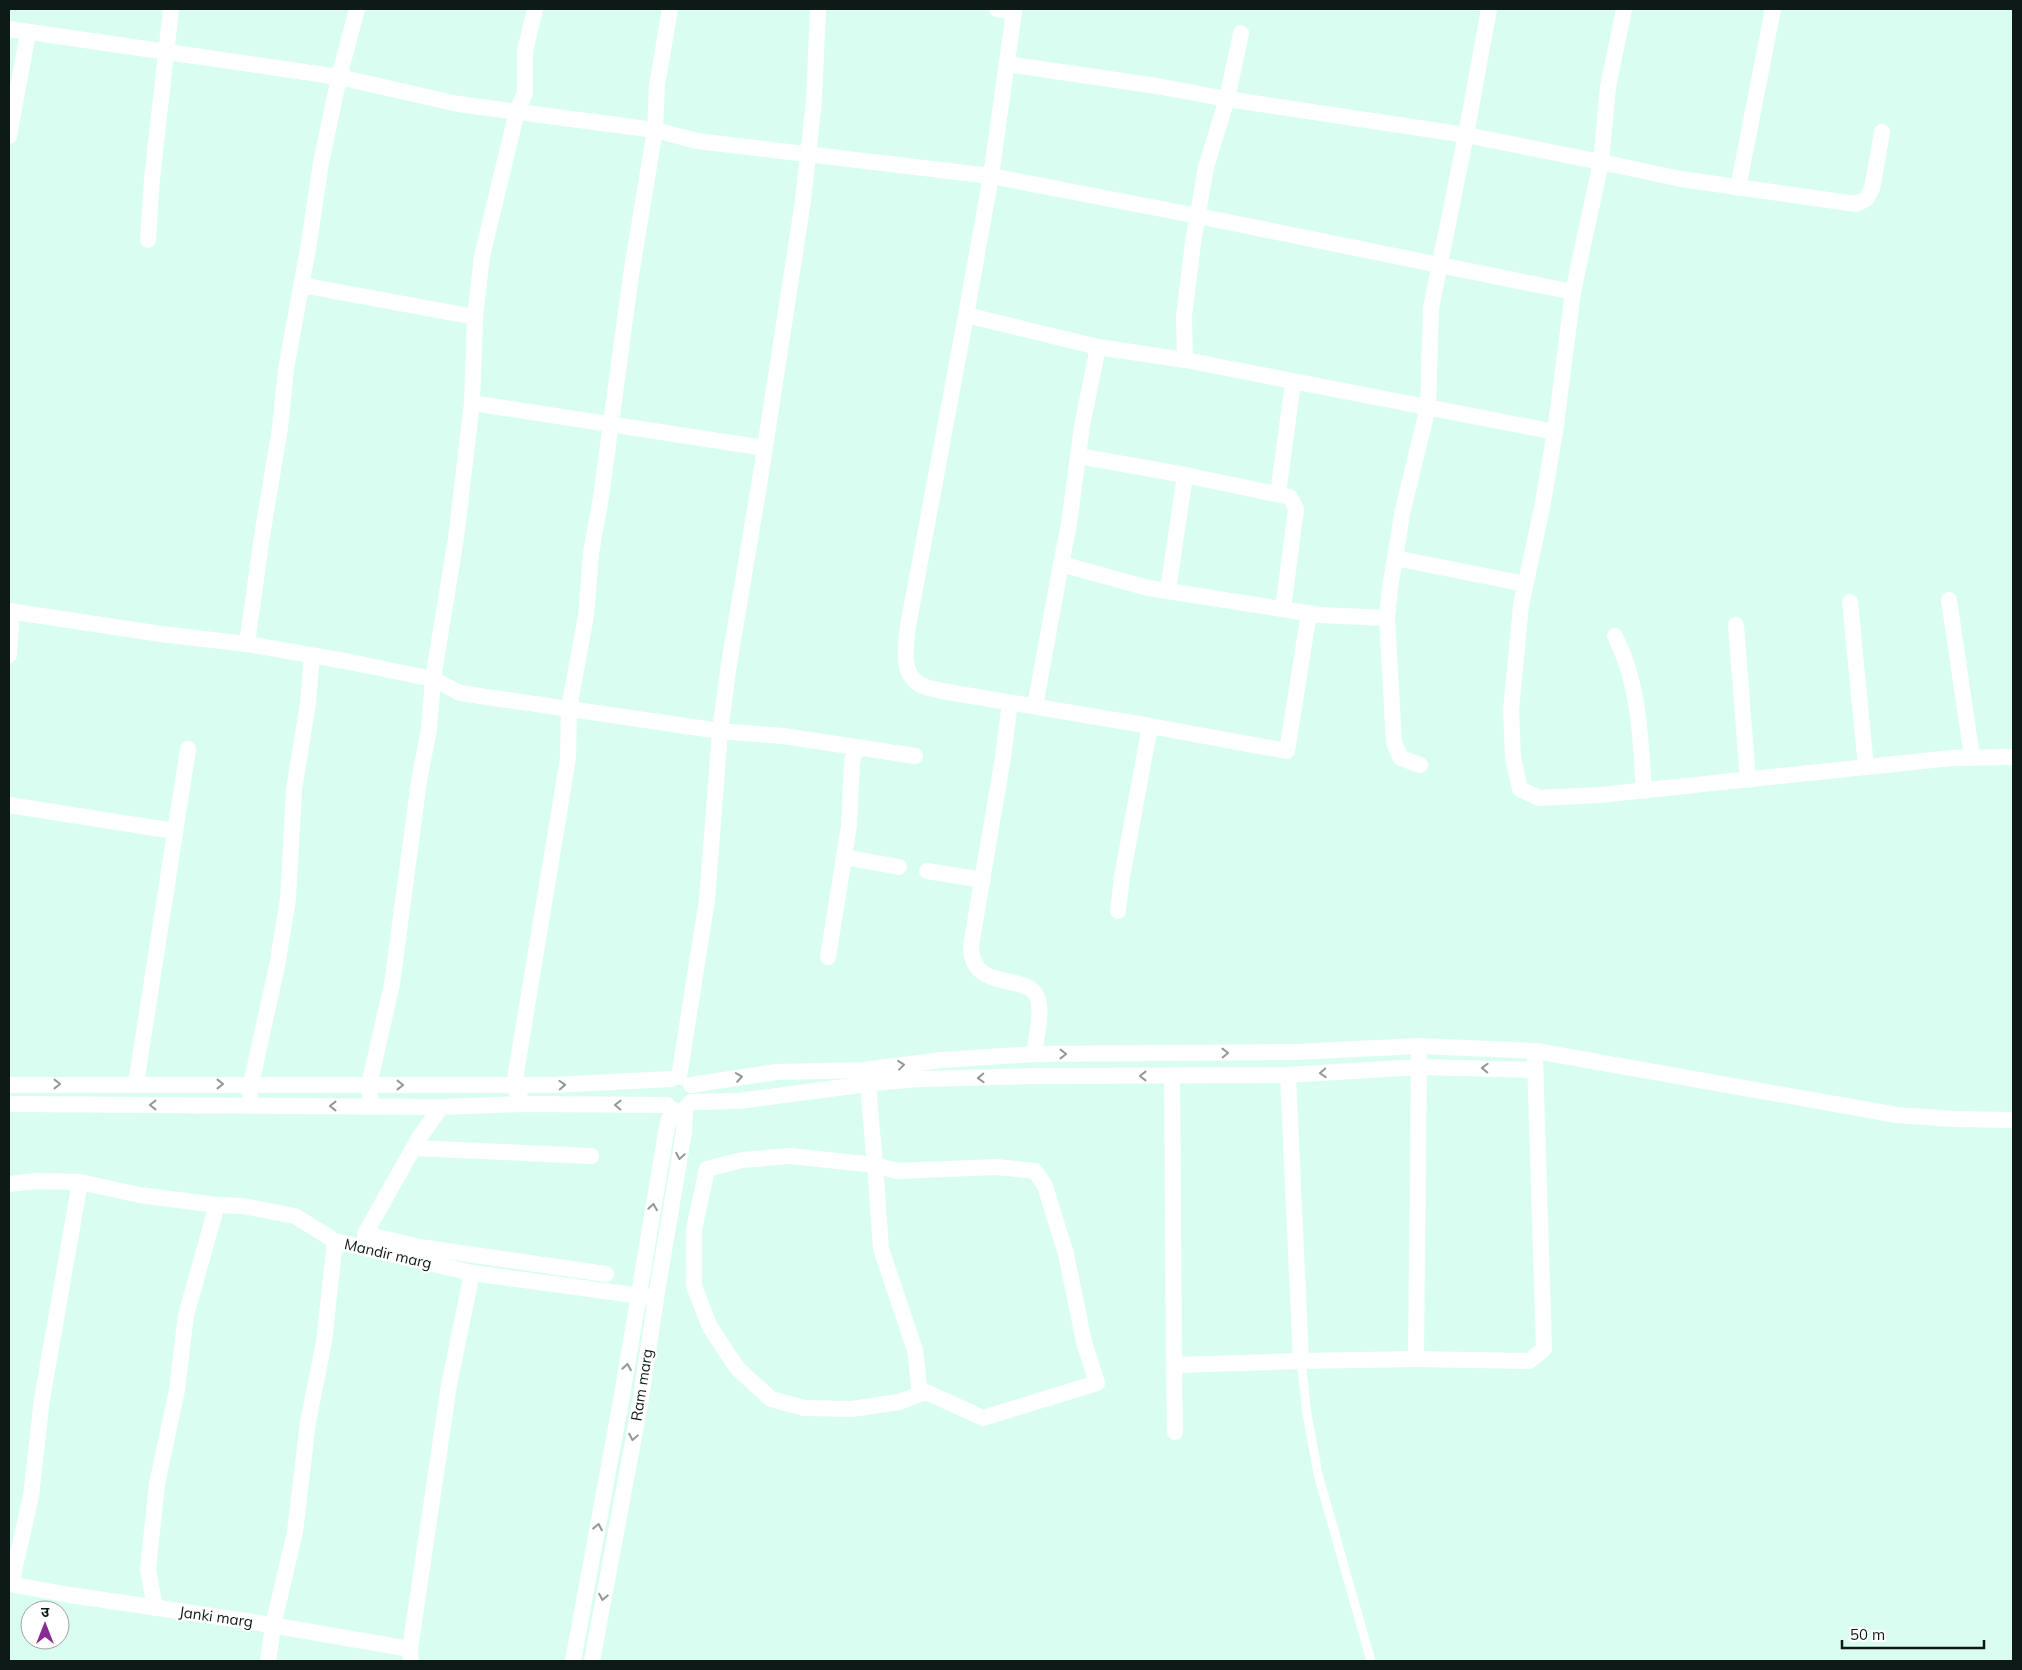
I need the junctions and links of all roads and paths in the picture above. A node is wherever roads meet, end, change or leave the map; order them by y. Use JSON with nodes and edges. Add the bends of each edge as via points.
{"nodes":[{"id":1,"x":170,"y":9,"type":"edge"},
{"id":2,"x":358,"y":9,"type":"edge"},
{"id":3,"x":535,"y":9,"type":"edge"},
{"id":4,"x":670,"y":9,"type":"edge"},
{"id":5,"x":818,"y":9,"type":"edge"},
{"id":6,"x":997,"y":9,"type":"edge"},
{"id":7,"x":1489,"y":9,"type":"edge"},
{"id":8,"x":1624,"y":9,"type":"edge"},
{"id":9,"x":1773,"y":9,"type":"edge"},
{"id":10,"x":9,"y":29,"type":"edge"},
{"id":11,"x":28,"y":33,"type":"junction"},
{"id":12,"x":1241,"y":33,"type":"dead end"},
{"id":13,"x":166,"y":52,"type":"junction"},
{"id":14,"x":1007,"y":64,"type":"junction"},
{"id":15,"x":339,"y":77,"type":"junction"},
{"id":16,"x":1227,"y":99,"type":"junction"},
{"id":17,"x":517,"y":111,"type":"junction"},
{"id":18,"x":655,"y":130,"type":"junction"},
{"id":19,"x":1882,"y":132,"type":"dead end"},
{"id":20,"x":1466,"y":135,"type":"junction"},
{"id":21,"x":9,"y":136,"type":"edge"},
{"id":22,"x":809,"y":154,"type":"junction"},
{"id":23,"x":1601,"y":162,"type":"junction"},
{"id":24,"x":991,"y":176,"type":"junction"},
{"id":25,"x":1738,"y":188,"type":"junction"},
{"id":26,"x":1198,"y":216,"type":"junction"},
{"id":27,"x":148,"y":240,"type":"dead end"},
{"id":28,"x":1439,"y":266,"type":"junction"},
{"id":29,"x":301,"y":285,"type":"junction"},
{"id":30,"x":1574,"y":292,"type":"junction"},
{"id":31,"x":966,"y":315,"type":"junction"},
{"id":32,"x":475,"y":317,"type":"junction"},
{"id":33,"x":1098,"y":347,"type":"junction"},
{"id":34,"x":1185,"y":360,"type":"junction"},
{"id":35,"x":1293,"y":382,"type":"junction"},
{"id":36,"x":472,"y":402,"type":"junction"},
{"id":37,"x":1428,"y":407,"type":"junction"},
{"id":38,"x":610,"y":424,"type":"junction"},
{"id":39,"x":1555,"y":432,"type":"junction"},
{"id":40,"x":765,"y":448,"type":"junction"},
{"id":41,"x":1078,"y":456,"type":"junction"},
{"id":42,"x":1185,"y":475,"type":"junction"},
{"id":43,"x":1278,"y":494,"type":"junction"},
{"id":44,"x":1395,"y":558,"type":"junction"},
{"id":45,"x":1061,"y":564,"type":"junction"},
{"id":46,"x":1525,"y":584,"type":"junction"},
{"id":47,"x":1168,"y":590,"type":"junction"},
{"id":48,"x":1949,"y":600,"type":"dead end"},
{"id":49,"x":1850,"y":602,"type":"dead end"},
{"id":50,"x":1283,"y":609,"type":"junction"},
{"id":51,"x":10,"y":611,"type":"edge"},
{"id":52,"x":1309,"y":613,"type":"junction"},
{"id":53,"x":1387,"y":618,"type":"junction"},
{"id":54,"x":1736,"y":625,"type":"dead end"},
{"id":55,"x":1615,"y":636,"type":"dead end"},
{"id":56,"x":247,"y":644,"type":"junction"},
{"id":57,"x":9,"y":655,"type":"edge"},
{"id":58,"x":312,"y":656,"type":"junction"},
{"id":59,"x":433,"y":678,"type":"junction"},
{"id":60,"x":1010,"y":702,"type":"junction"},
{"id":61,"x":1035,"y":706,"type":"junction"},
{"id":62,"x":569,"y":708,"type":"junction"},
{"id":63,"x":1150,"y":726,"type":"junction"},
{"id":64,"x":720,"y":731,"type":"junction"},
{"id":65,"x":856,"y":746,"type":"junction"},
{"id":66,"x":188,"y":749,"type":"dead end"},
{"id":67,"x":915,"y":756,"type":"dead end"},
{"id":68,"x":1972,"y":757,"type":"junction"},
{"id":69,"x":2013,"y":757,"type":"edge"},
{"id":70,"x":1420,"y":764,"type":"dead end"},
{"id":71,"x":1866,"y":767,"type":"junction"},
{"id":72,"x":1748,"y":780,"type":"junction"},
{"id":73,"x":1644,"y":791,"type":"junction"},
{"id":74,"x":9,"y":805,"type":"edge"},
{"id":75,"x":174,"y":831,"type":"junction"},
{"id":76,"x":844,"y":857,"type":"junction"},
{"id":77,"x":899,"y":867,"type":"dead end"},
{"id":78,"x":927,"y":871,"type":"dead end"},
{"id":79,"x":983,"y":880,"type":"junction"},
{"id":80,"x":1118,"y":911,"type":"dead end"},
{"id":81,"x":828,"y":957,"type":"dead end"},
{"id":82,"x":1419,"y":1046,"type":"junction"},
{"id":83,"x":1536,"y":1051,"type":"junction"},
{"id":84,"x":1034,"y":1054,"type":"junction"},
{"id":85,"x":1418,"y":1067,"type":"junction"},
{"id":86,"x":1534,"y":1070,"type":"junction"},
{"id":87,"x":1288,"y":1075,"type":"junction"},
{"id":88,"x":1172,"y":1076,"type":"junction"},
{"id":89,"x":680,"y":1080,"type":"junction"},
{"id":90,"x":9,"y":1084,"type":"edge"},
{"id":91,"x":136,"y":1084,"type":"junction"},
{"id":92,"x":251,"y":1084,"type":"junction"},
{"id":93,"x":369,"y":1085,"type":"junction"},
{"id":94,"x":514,"y":1085,"type":"junction"},
{"id":95,"x":868,"y":1085,"type":"junction"},
{"id":96,"x":9,"y":1104,"type":"edge"},
{"id":97,"x":523,"y":1104,"type":"junction"},
{"id":98,"x":250,"y":1105,"type":"junction"},
{"id":99,"x":371,"y":1106,"type":"junction"},
{"id":100,"x":679,"y":1106,"type":"junction"},
{"id":101,"x":441,"y":1107,"type":"junction"},
{"id":102,"x":2013,"y":1120,"type":"edge"},
{"id":103,"x":414,"y":1148,"type":"junction"},
{"id":104,"x":591,"y":1156,"type":"dead end"},
{"id":105,"x":875,"y":1165,"type":"junction"},
{"id":106,"x":80,"y":1182,"type":"junction"},
{"id":107,"x":9,"y":1184,"type":"edge"},
{"id":108,"x":217,"y":1205,"type":"junction"},
{"id":109,"x":335,"y":1241,"type":"junction"},
{"id":110,"x":472,"y":1273,"type":"junction"},
{"id":111,"x":606,"y":1274,"type":"dead end"},
{"id":112,"x":639,"y":1297,"type":"junction"},
{"id":113,"x":656,"y":1298,"type":"junction"},
{"id":114,"x":1416,"y":1359,"type":"junction"},
{"id":115,"x":1301,"y":1361,"type":"junction"},
{"id":116,"x":1174,"y":1365,"type":"junction"},
{"id":117,"x":920,"y":1394,"type":"junction"},
{"id":118,"x":1175,"y":1432,"type":"dead end"},
{"id":119,"x":10,"y":1584,"type":"edge"},
{"id":120,"x":155,"y":1608,"type":"junction"},
{"id":121,"x":273,"y":1626,"type":"junction"},
{"id":122,"x":411,"y":1655,"type":"edge"},
{"id":123,"x":268,"y":1661,"type":"edge"},
{"id":124,"x":574,"y":1661,"type":"edge"},
{"id":125,"x":592,"y":1661,"type":"edge"},
{"id":126,"x":1371,"y":1661,"type":"edge"}],
"edges":[{"from":1,"to":13,"type":"street"},
{"from":2,"to":15,"type":"street"},
{"from":3,"to":17,"type":"street","via":[[525,51],[525,93]]},
{"from":4,"to":18,"type":"street","via":[[657,86]]},
{"from":5,"to":22,"type":"street"},
{"from":6,"to":14,"type":"street","via":[[1014,12]]},
{"from":7,"to":20,"type":"street"},
{"from":8,"to":23,"type":"street","via":[[1608,88]]},
{"from":9,"to":25,"type":"street"},
{"from":10,"to":11,"type":"street"},
{"from":11,"to":13,"type":"street"},
{"from":11,"to":21,"type":"street"},
{"from":12,"to":16,"type":"street"},
{"from":13,"to":15,"type":"street"},
{"from":13,"to":27,"type":"street"},
{"from":14,"to":16,"type":"street"},
{"from":14,"to":24,"type":"street"},
{"from":15,"to":17,"type":"street","via":[[458,104]]},
{"from":15,"to":29,"type":"street"},
{"from":16,"to":20,"type":"street"},
{"from":16,"to":26,"type":"street","via":[[1206,167]]},
{"from":17,"to":18,"type":"street"},
{"from":17,"to":32,"type":"street","via":[[482,256]]},
{"from":18,"to":22,"type":"street","via":[[696,141]]},
{"from":18,"to":38,"type":"street"},
{"from":19,"to":25,"type":"street","via":[[1872,189],[1866,199],[1856,204]]},
{"from":20,"to":23,"type":"street"},
{"from":20,"to":28,"type":"street"},
{"from":22,"to":24,"type":"street"},
{"from":22,"to":40,"type":"street"},
{"from":23,"to":25,"type":"street","via":[[1681,180]]},
{"from":23,"to":30,"type":"street"},
{"from":24,"to":26,"type":"street"},
{"from":24,"to":31,"type":"street"},
{"from":26,"to":28,"type":"street"},
{"from":26,"to":34,"type":"street","via":[[1184,316]]},
{"from":28,"to":30,"type":"street"},
{"from":28,"to":37,"type":"street","via":[[1431,308]]},
{"from":29,"to":32,"type":"street"},
{"from":29,"to":56,"type":"street"},
{"from":30,"to":39,"type":"street"},
{"from":31,"to":33,"type":"street"},
{"from":31,"to":60,"type":"street","via":[[904,654],[909,671],[919,684]]},
{"from":32,"to":36,"type":"street"},
{"from":33,"to":34,"type":"street"},
{"from":33,"to":41,"type":"street"},
{"from":34,"to":35,"type":"street"},
{"from":35,"to":37,"type":"street"},
{"from":35,"to":43,"type":"street"},
{"from":36,"to":38,"type":"street"},
{"from":36,"to":59,"type":"street","via":[[456,538]]},
{"from":37,"to":39,"type":"street"},
{"from":37,"to":44,"type":"street","via":[[1402,514]]},
{"from":38,"to":40,"type":"street"},
{"from":38,"to":62,"type":"street","via":[[591,553],[586,616]]},
{"from":39,"to":46,"type":"street"},
{"from":40,"to":64,"type":"street"},
{"from":41,"to":42,"type":"street"},
{"from":41,"to":45,"type":"street"},
{"from":42,"to":43,"type":"street"},
{"from":42,"to":47,"type":"street"},
{"from":43,"to":50,"type":"street","via":[[1290,497],[1296,509]]},
{"from":44,"to":46,"type":"street"},
{"from":44,"to":53,"type":"street"},
{"from":45,"to":47,"type":"street","via":[[1148,588]]},
{"from":45,"to":61,"type":"street"},
{"from":46,"to":73,"type":"street","via":[[1510,710],[1513,758],[1520,789],[1539,798]]},
{"from":47,"to":50,"type":"street"},
{"from":48,"to":68,"type":"street"},
{"from":49,"to":71,"type":"street"},
{"from":50,"to":52,"type":"street"},
{"from":51,"to":56,"type":"street"},
{"from":51,"to":57,"type":"street"},
{"from":52,"to":53,"type":"street"},
{"from":52,"to":63,"type":"street","via":[[1287,751]]},
{"from":53,"to":70,"type":"street","via":[[1394,743],[1401,758]]},
{"from":54,"to":72,"type":"street"},
{"from":55,"to":73,"type":"street","via":[[1626,657],[1639,715]]},
{"from":56,"to":58,"type":"street"},
{"from":58,"to":59,"type":"street"},
{"from":58,"to":92,"type":"street","via":[[294,790],[288,899]]},
{"from":59,"to":62,"type":"street","via":[[460,693]]},
{"from":59,"to":93,"type":"street","via":[[392,984]]},
{"from":60,"to":61,"type":"street"},
{"from":60,"to":79,"type":"street"},
{"from":61,"to":63,"type":"street"},
{"from":62,"to":64,"type":"street"},
{"from":62,"to":94,"type":"street","via":[[568,758]]},
{"from":63,"to":80,"type":"street"},
{"from":64,"to":65,"type":"street"},
{"from":64,"to":89,"type":"street","via":[[707,900]]},
{"from":65,"to":67,"type":"street"},
{"from":65,"to":76,"type":"street"},
{"from":66,"to":75,"type":"street"},
{"from":68,"to":69,"type":"street"},
{"from":68,"to":71,"type":"street"},
{"from":71,"to":72,"type":"street"},
{"from":72,"to":73,"type":"street"},
{"from":74,"to":75,"type":"street"},
{"from":75,"to":91,"type":"street"},
{"from":76,"to":77,"type":"street"},
{"from":76,"to":81,"type":"street"},
{"from":78,"to":79,"type":"street"},
{"from":79,"to":84,"type":"street","via":[[970,959],[984,974],[1031,989],[1036,996],[1039,1006]]},
{"from":82,"to":83,"type":"street"},
{"from":84,"to":82,"type":"street","one_way":true,"via":[[1294,1052]]},
{"from":82,"to":85,"type":"street"},
{"from":83,"to":86,"type":"street"},
{"from":83,"to":102,"type":"street","via":[[1897,1116]]},
{"from":89,"to":84,"type":"street","one_way":true,"via":[[776,1072],[864,1070],[942,1060]]},
{"from":86,"to":85,"type":"street","one_way":true},
{"from":85,"to":87,"type":"street","one_way":true},
{"from":85,"to":114,"type":"street"},
{"from":86,"to":114,"type":"street","via":[[1544,1349],[1529,1361]]},
{"from":87,"to":88,"type":"street"},
{"from":87,"to":115,"type":"street"},
{"from":88,"to":95,"type":"street","one_way":true,"via":[[920,1079]]},
{"from":88,"to":116,"type":"street"},
{"from":94,"to":89,"type":"street","one_way":true},
{"from":89,"to":100,"type":"street","via":[[694,1093]]},
{"from":89,"to":100,"type":"street","via":[[666,1082],[662,1091],[663,1101]]},
{"from":90,"to":91,"type":"street","one_way":true},
{"from":91,"to":92,"type":"street","one_way":true},
{"from":92,"to":93,"type":"street"},
{"from":92,"to":98,"type":"street"},
{"from":93,"to":94,"type":"street","one_way":true},
{"from":93,"to":99,"type":"street"},
{"from":94,"to":97,"type":"street"},
{"from":95,"to":100,"type":"street"},
{"from":95,"to":105,"type":"street"},
{"from":98,"to":96,"type":"street","one_way":true},
{"from":100,"to":97,"type":"street","one_way":true},
{"from":97,"to":101,"type":"street"},
{"from":99,"to":98,"type":"street","one_way":true},
{"from":99,"to":101,"type":"street"},
{"from":112,"to":100,"type":"street","one_way":true,"via":[[667,1127]]},
{"from":100,"to":113,"type":"street","name":"Ram marg","one_way":true,"via":[[684,1132]]},
{"from":101,"to":103,"type":"street"},
{"from":103,"to":104,"type":"street"},
{"from":103,"to":111,"type":"street","via":[[365,1234],[420,1247]]},
{"from":105,"to":117,"type":"street","via":[[881,1249],[915,1350]]},
{"from":105,"to":117,"type":"street","via":[[896,1171],[997,1167],[1035,1171],[1045,1186],[1066,1254],[1084,1342],[1097,1383],[983,1418],[926,1392]]},
{"from":105,"to":117,"type":"street","via":[[790,1156],[742,1160],[707,1169],[694,1229],[694,1286],[710,1327],[737,1368],[771,1399],[804,1408],[852,1409],[899,1402]]},
{"from":106,"to":107,"type":"street","name":"Mandir marg"},
{"from":106,"to":108,"type":"street","name":"Mandir marg","via":[[139,1195]]},
{"from":106,"to":119,"type":"street","via":[[42,1399],[31,1496]]},
{"from":108,"to":109,"type":"street","name":"Mandir marg","via":[[243,1206],[295,1216]]},
{"from":108,"to":120,"type":"street","via":[[186,1315],[177,1390],[157,1484],[148,1569]]},
{"from":109,"to":110,"type":"street","name":"Mandir marg"},
{"from":109,"to":121,"type":"street","via":[[324,1342],[308,1422],[295,1532]]},
{"from":110,"to":112,"type":"street","name":"Mandir marg"},
{"from":110,"to":122,"type":"street","via":[[449,1384]]},
{"from":112,"to":113,"type":"street","name":"Mandir marg"},
{"from":124,"to":112,"type":"street","one_way":true},
{"from":113,"to":125,"type":"street","name":"Ram marg","one_way":true,"via":[[640,1404]]},
{"from":114,"to":115,"type":"street"},
{"from":115,"to":116,"type":"street"},
{"from":115,"to":126,"type":"lane","via":[[1318,1474]]},
{"from":116,"to":118,"type":"street"},
{"from":119,"to":120,"type":"street","name":"Janki marg"},
{"from":120,"to":121,"type":"street","name":"Janki marg"},
{"from":121,"to":122,"type":"street","name":"Janki marg"},
{"from":121,"to":123,"type":"street"}]}
